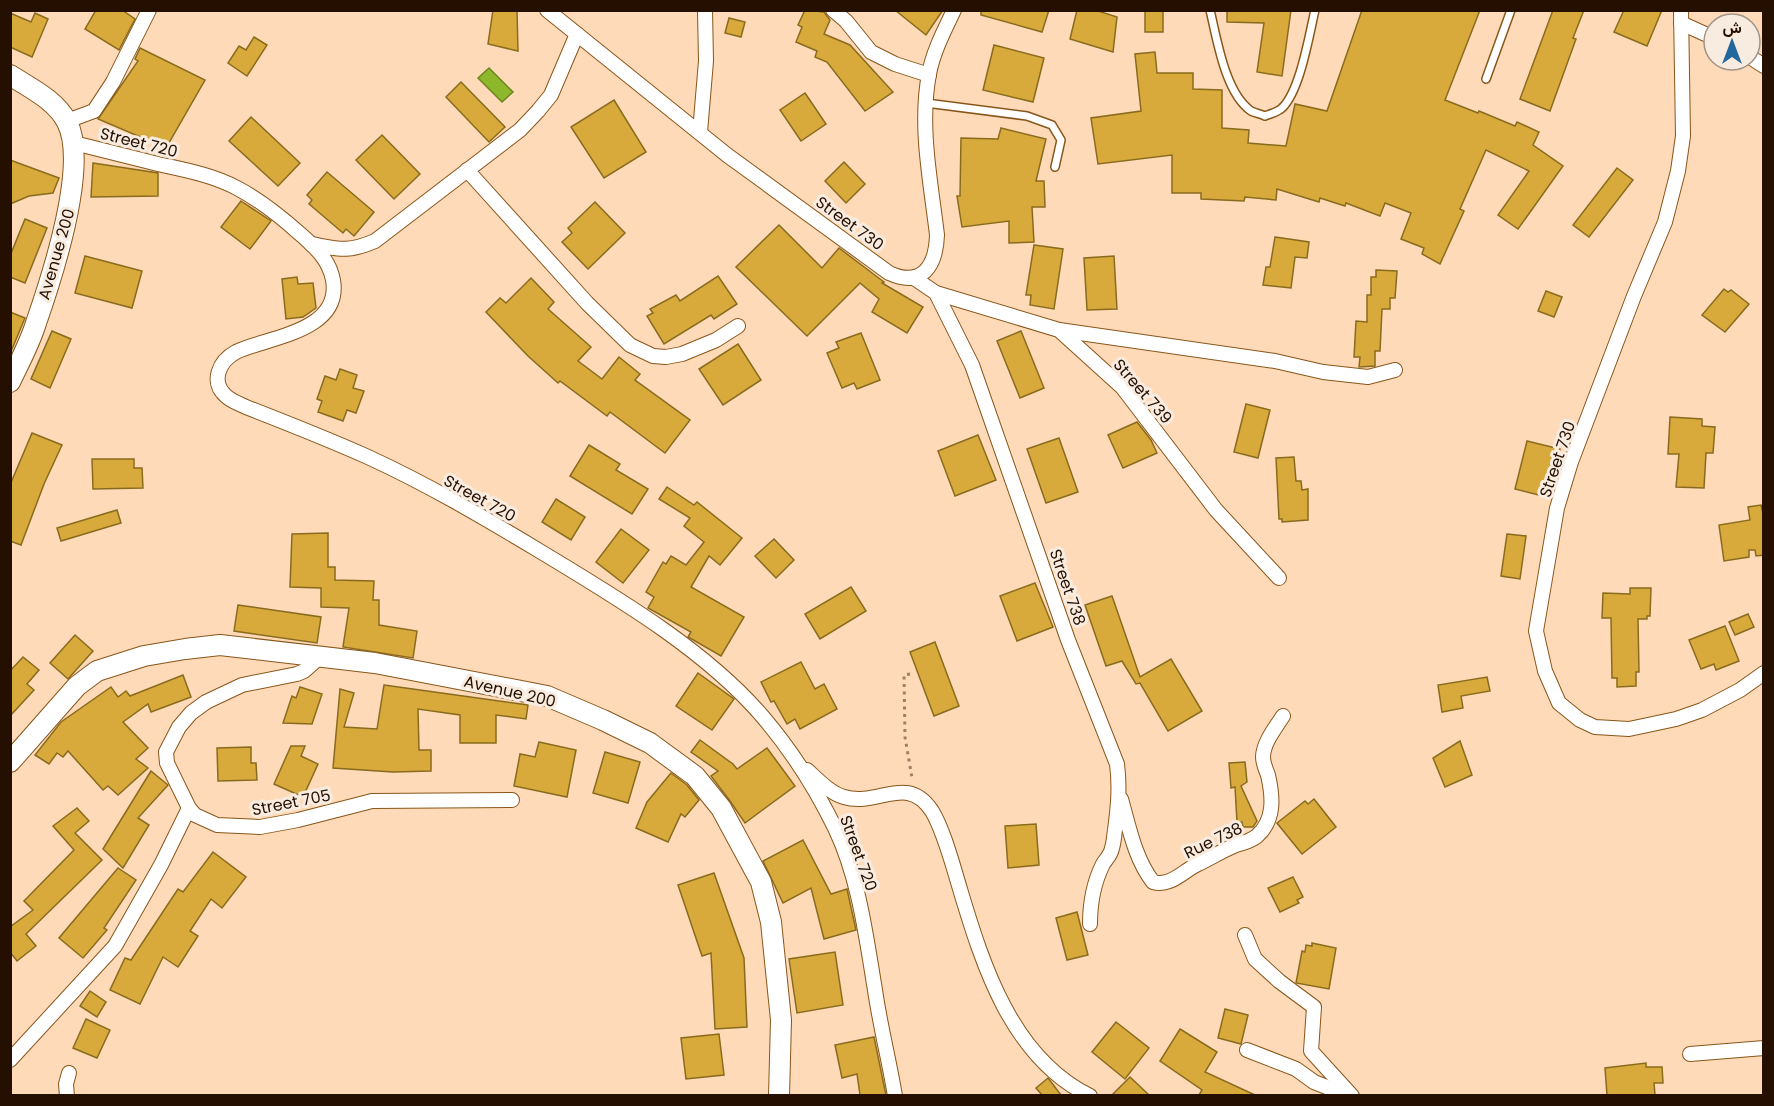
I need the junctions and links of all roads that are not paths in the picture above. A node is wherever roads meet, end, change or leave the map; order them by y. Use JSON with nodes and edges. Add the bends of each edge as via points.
{"nodes":[{"id":1,"x":150,"y":10,"type":"edge"},
{"id":2,"x":547,"y":10,"type":"edge"},
{"id":3,"x":705,"y":10,"type":"edge"},
{"id":4,"x":833,"y":10,"type":"edge"},
{"id":5,"x":954,"y":10,"type":"edge"},
{"id":6,"x":1210,"y":10,"type":"edge"},
{"id":7,"x":1315,"y":10,"type":"edge"},
{"id":8,"x":1511,"y":10,"type":"edge"},
{"id":9,"x":1681,"y":17,"type":"edge"},
{"id":10,"x":1702,"y":30,"type":"edge"},
{"id":11,"x":577,"y":34,"type":"junction"},
{"id":12,"x":10,"y":75,"type":"edge"},
{"id":13,"x":929,"y":75,"type":"junction"},
{"id":14,"x":1486,"y":79,"type":"dead end"},
{"id":15,"x":926,"y":103,"type":"junction"},
{"id":16,"x":67,"y":121,"type":"junction"},
{"id":17,"x":700,"y":132,"type":"junction"},
{"id":18,"x":74,"y":143,"type":"junction"},
{"id":19,"x":1055,"y":167,"type":"dead end"},
{"id":20,"x":467,"y":170,"type":"junction"},
{"id":21,"x":311,"y":244,"type":"junction"},
{"id":22,"x":914,"y":278,"type":"junction"},
{"id":23,"x":936,"y":293,"type":"junction"},
{"id":24,"x":738,"y":326,"type":"dead end"},
{"id":25,"x":1059,"y":330,"type":"junction"},
{"id":26,"x":1395,"y":370,"type":"dead end"},
{"id":27,"x":10,"y":382,"type":"edge"},
{"id":28,"x":1279,"y":579,"type":"dead end"},
{"id":29,"x":321,"y":656,"type":"junction"},
{"id":30,"x":1764,"y":673,"type":"edge"},
{"id":31,"x":1283,"y":716,"type":"dead end"},
{"id":32,"x":786,"y":746,"type":"junction"},
{"id":33,"x":10,"y":762,"type":"edge"},
{"id":34,"x":1119,"y":792,"type":"junction"},
{"id":35,"x":512,"y":800,"type":"dead end"},
{"id":36,"x":189,"y":808,"type":"junction"},
{"id":37,"x":1090,"y":924,"type":"dead end"},
{"id":38,"x":1245,"y":935,"type":"dead end"},
{"id":39,"x":1764,"y":1048,"type":"edge"},
{"id":40,"x":1247,"y":1050,"type":"dead end"},
{"id":41,"x":1690,"y":1054,"type":"dead end"},
{"id":42,"x":10,"y":1060,"type":"edge"},
{"id":43,"x":69,"y":1073,"type":"dead end"},
{"id":44,"x":67,"y":1095,"type":"edge"},
{"id":45,"x":779,"y":1095,"type":"edge"},
{"id":46,"x":895,"y":1095,"type":"edge"},
{"id":47,"x":1090,"y":1095,"type":"edge"},
{"id":48,"x":1350,"y":1095,"type":"edge"}],
"edges":[{"from":1,"to":16,"type":"street","via":[[94,111]]},
{"from":2,"to":11,"type":"street","name":"Street 730"},
{"from":3,"to":17,"type":"street","via":[[706,61]]},
{"from":4,"to":13,"type":"street","via":[[871,52]]},
{"from":5,"to":13,"type":"street"},
{"from":6,"to":7,"type":"lane","via":[[1222,64],[1236,93],[1251,110],[1265,116],[1281,110],[1292,93]]},
{"from":8,"to":14,"type":"lane"},
{"from":9,"to":10,"type":"street"},
{"from":9,"to":30,"type":"street","name":"Street 730","via":[[1683,136],[1678,171],[1665,222],[1571,462],[1557,508],[1536,631],[1545,671],[1559,703],[1595,727],[1629,729],[1693,713],[1740,690]]},
{"from":11,"to":17,"type":"street","name":"Street 730"},
{"from":11,"to":20,"type":"street","via":[[551,95],[520,130]]},
{"from":12,"to":16,"type":"main road","via":[[50,101]]},
{"from":13,"to":15,"type":"street"},
{"from":15,"to":19,"type":"lane","via":[[1028,116],[1052,125],[1061,140]]},
{"from":15,"to":22,"type":"street","via":[[936,250],[924,272]]},
{"from":16,"to":18,"type":"main road","name":"Avenue 200"},
{"from":17,"to":22,"type":"street","name":"Street 730","via":[[889,273],[902,279]]},
{"from":18,"to":21,"type":"street","name":"Street 720","via":[[195,172],[235,187],[279,216]]},
{"from":18,"to":27,"type":"main road","name":"Avenue 200","via":[[72,195],[60,244],[36,324]]},
{"from":20,"to":21,"type":"street","via":[[375,241],[357,249]]},
{"from":20,"to":24,"type":"street","via":[[630,345],[652,356],[666,357],[716,340]]},
{"from":21,"to":32,"type":"street","name":"Street 720","via":[[332,272],[331,302],[311,324],[225,360],[217,379],[226,397],[411,478],[592,582],[650,620],[733,686]]},
{"from":22,"to":23,"type":"street","name":"Street 738"},
{"from":23,"to":25,"type":"street","name":"Street 739"},
{"from":23,"to":34,"type":"street","name":"Street 738","via":[[972,364],[1068,640],[1114,754]]},
{"from":25,"to":26,"type":"street","via":[[1356,376]]},
{"from":25,"to":28,"type":"street","name":"Street 739","via":[[1122,387],[1216,510]]},
{"from":29,"to":33,"type":"main road","name":"Avenue 200","via":[[220,645],[144,656],[97,671],[77,686]]},
{"from":29,"to":36,"type":"street","via":[[304,671],[242,685],[191,713],[166,752],[167,763]]},
{"from":29,"to":45,"type":"main road","name":"Avenue 200","via":[[547,696],[650,743],[695,776],[721,808],[761,882],[771,922],[781,1020]]},
{"from":31,"to":34,"type":"street","name":"Rue 738","via":[[1263,757],[1272,812],[1263,829],[1247,842],[1169,882],[1153,882],[1148,875]]},
{"from":32,"to":46,"type":"street","name":"Street 720","via":[[836,829],[855,884]]},
{"from":32,"to":47,"type":"street","via":[[824,786],[842,797],[870,800],[908,792],[932,812],[986,969],[1008,1014],[1054,1073]]},
{"from":34,"to":37,"type":"street","name":"Street 738","via":[[1112,850],[1092,899]]},
{"from":35,"to":36,"type":"street","name":"Street 705","via":[[372,801],[260,827],[217,825]]},
{"from":36,"to":42,"type":"street","via":[[115,946]]},
{"from":38,"to":48,"type":"street","via":[[1255,959],[1314,1007],[1311,1051]]},
{"from":39,"to":41,"type":"street"},
{"from":40,"to":48,"type":"street"},
{"from":43,"to":44,"type":"street"}]}
